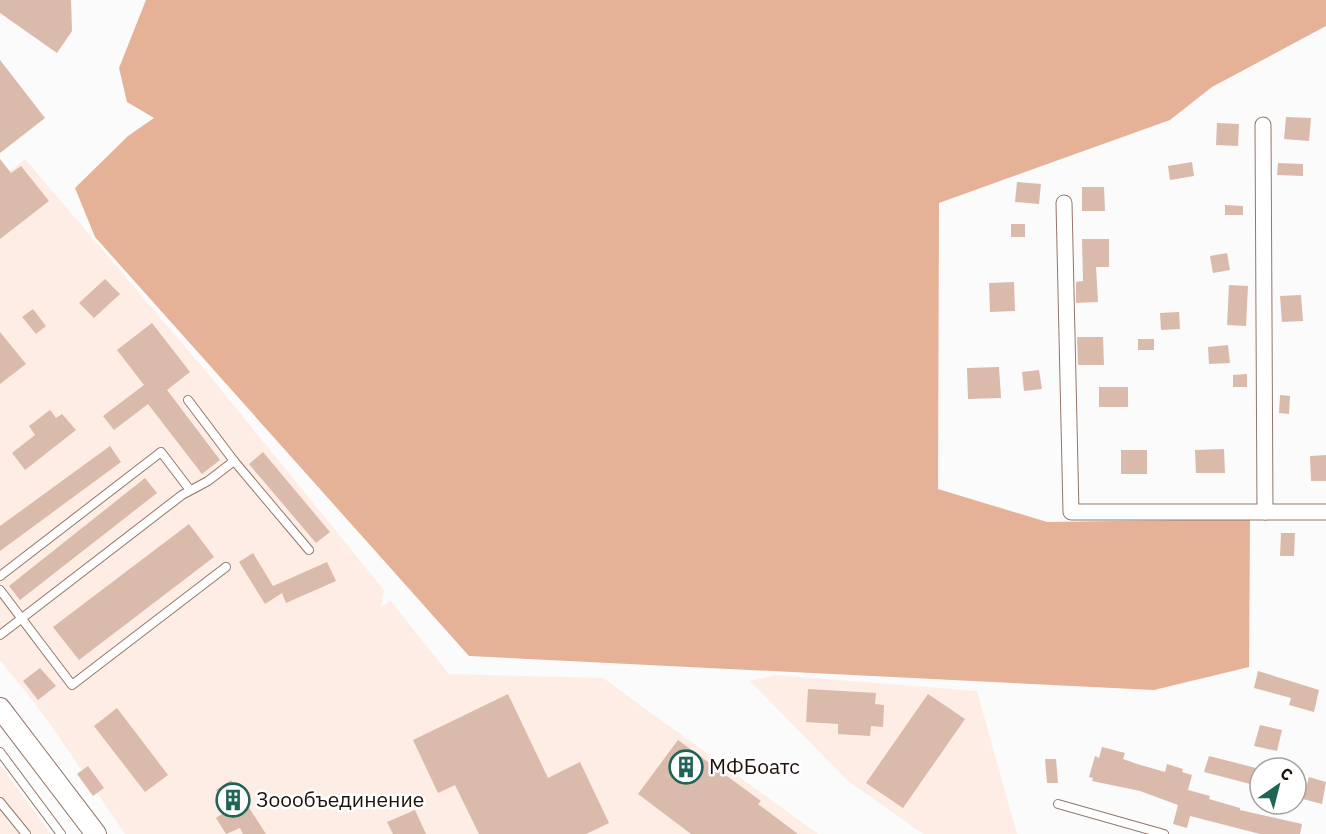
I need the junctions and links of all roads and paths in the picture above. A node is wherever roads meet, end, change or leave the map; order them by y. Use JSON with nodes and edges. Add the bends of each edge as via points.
{"nodes":[{"id":1,"x":1263,"y":125,"type":"dead end"},
{"id":2,"x":1064,"y":203,"type":"dead end"},
{"id":3,"x":188,"y":400,"type":"dead end"},
{"id":4,"x":234,"y":461,"type":"junction"},
{"id":5,"x":190,"y":490,"type":"junction"},
{"id":6,"x":1265,"y":512,"type":"junction"},
{"id":7,"x":1326,"y":512,"type":"edge"},
{"id":8,"x":309,"y":550,"type":"dead end"},
{"id":9,"x":226,"y":567,"type":"dead end"},
{"id":10,"x":0,"y":576,"type":"edge"},
{"id":11,"x":0,"y":590,"type":"edge"},
{"id":12,"x":22,"y":619,"type":"junction"},
{"id":13,"x":0,"y":635,"type":"edge"},
{"id":14,"x":0,"y":708,"type":"edge"},
{"id":15,"x":0,"y":752,"type":"edge"},
{"id":16,"x":0,"y":802,"type":"edge"},
{"id":17,"x":1058,"y":804,"type":"dead end"},
{"id":18,"x":26,"y":834,"type":"edge"},
{"id":19,"x":61,"y":834,"type":"edge"},
{"id":20,"x":96,"y":834,"type":"edge"},
{"id":21,"x":1164,"y":834,"type":"edge"}],
"edges":[{"from":1,"to":6,"type":"street"},
{"from":2,"to":6,"type":"street","via":[[1071,512]]},
{"from":3,"to":4,"type":"lane"},
{"from":4,"to":5,"type":"lane"},
{"from":4,"to":8,"type":"lane"},
{"from":5,"to":10,"type":"lane","via":[[161,452]]},
{"from":5,"to":12,"type":"lane"},
{"from":6,"to":7,"type":"street"},
{"from":9,"to":12,"type":"lane","via":[[72,685]]},
{"from":11,"to":12,"type":"lane"},
{"from":12,"to":13,"type":"lane"},
{"from":14,"to":20,"type":"street"},
{"from":15,"to":19,"type":"lane"},
{"from":16,"to":18,"type":"lane"},
{"from":17,"to":21,"type":"lane"}]}
